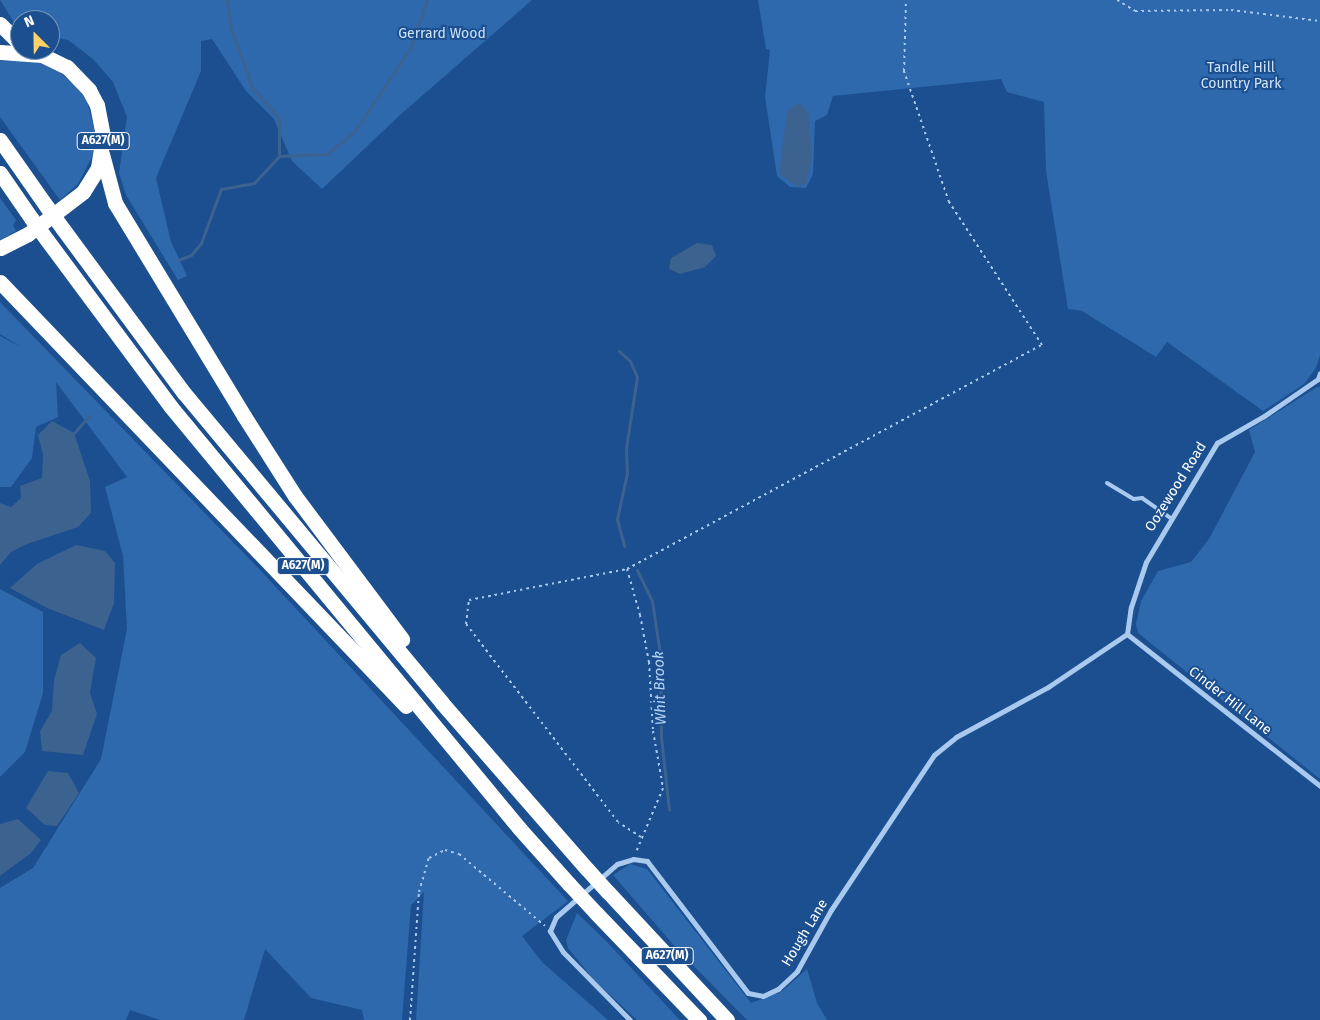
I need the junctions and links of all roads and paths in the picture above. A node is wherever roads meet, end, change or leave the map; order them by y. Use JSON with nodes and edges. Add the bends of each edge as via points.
{"nodes":[{"id":1,"x":906,"y":0,"type":"edge"},
{"id":2,"x":1117,"y":0,"type":"edge"},
{"id":3,"x":1320,"y":21,"type":"edge"},
{"id":4,"x":0,"y":24,"type":"edge"},
{"id":5,"x":10,"y":34,"type":"edge"},
{"id":6,"x":52,"y":60,"type":"edge"},
{"id":7,"x":0,"y":140,"type":"edge"},
{"id":8,"x":102,"y":154,"type":"junction"},
{"id":9,"x":0,"y":174,"type":"edge"},
{"id":10,"x":0,"y":248,"type":"edge"},
{"id":11,"x":0,"y":282,"type":"edge"},
{"id":12,"x":1320,"y":374,"type":"edge"},
{"id":13,"x":1107,"y":483,"type":"dead end"},
{"id":14,"x":1171,"y":518,"type":"junction"},
{"id":15,"x":626,"y":569,"type":"junction"},
{"id":16,"x":1127,"y":634,"type":"junction"},
{"id":17,"x":505,"y":777,"type":"junction"},
{"id":18,"x":1320,"y":786,"type":"edge"},
{"id":19,"x":519,"y":828,"type":"junction"},
{"id":20,"x":641,"y":837,"type":"junction"},
{"id":21,"x":633,"y":860,"type":"junction"},
{"id":22,"x":550,"y":931,"type":"junction"},
{"id":23,"x":410,"y":1020,"type":"edge"},
{"id":24,"x":630,"y":1020,"type":"edge"},
{"id":25,"x":699,"y":1020,"type":"edge"},
{"id":26,"x":727,"y":1020,"type":"edge"}],
"edges":[{"from":1,"to":15,"type":"path","via":[[904,71],[949,202],[1042,345]]},
{"from":2,"to":3,"type":"path","via":[[1135,12],[1231,10]]},
{"from":4,"to":5,"type":"highway","number":"A627(M)"},
{"from":6,"to":8,"type":"highway","number":"A627(M)","via":[[68,67],[89,90],[102,121]]},
{"from":7,"to":17,"type":"highway","number":"A627(M)","bridge":true,"via":[[184,393]]},
{"from":8,"to":10,"type":"highway","number":"A627(M)","via":[[91,180],[77,198],[28,234]]},
{"from":8,"to":17,"type":"highway","number":"A627(M)","via":[[109,189],[125,220],[295,496]]},
{"from":9,"to":19,"type":"highway","number":"A627(M)","bridge":true,"via":[[171,407]]},
{"from":11,"to":19,"type":"highway","number":"A627(M)","via":[[313,607]]},
{"from":12,"to":14,"type":"street","name":"Oozewood Road","via":[[1318,379],[1264,416],[1217,443]]},
{"from":13,"to":14,"type":"lane","via":[[1134,499],[1142,498]]},
{"from":14,"to":16,"type":"street","name":"Oozewood Road","via":[[1146,562],[1131,607]]},
{"from":15,"to":20,"type":"path","via":[[640,615],[649,662],[653,731],[663,788]]},
{"from":15,"to":20,"type":"path","via":[[468,600],[466,624],[618,822]]},
{"from":16,"to":18,"type":"street","name":"Cinder Hill Lane"},
{"from":16,"to":21,"type":"street","name":"Hough Lane","via":[[1048,687],[956,737],[934,755],[831,910],[797,971],[778,989],[763,996],[748,993],[647,861]]},
{"from":17,"to":26,"type":"highway","number":"A627(M)","bridge":true},
{"from":19,"to":25,"type":"highway","number":"A627(M)","bridge":true},
{"from":20,"to":21,"type":"path"},
{"from":21,"to":22,"type":"street","via":[[616,864],[556,917]]},
{"from":22,"to":23,"type":"path","via":[[459,854],[446,850],[429,858],[419,892]]},
{"from":22,"to":24,"type":"street","via":[[563,952]]}]}
